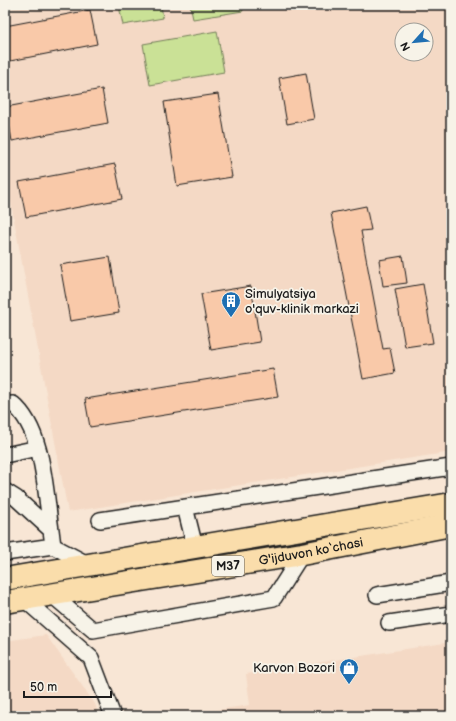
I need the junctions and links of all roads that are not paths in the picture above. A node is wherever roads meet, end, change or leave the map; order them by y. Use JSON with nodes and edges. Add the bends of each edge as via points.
{"nodes":[{"id":1,"x":5,"y":405,"type":"edge"},
{"id":2,"x":38,"y":448,"type":"junction"},
{"id":3,"x":5,"y":455,"type":"edge"},
{"id":4,"x":451,"y":467,"type":"edge"},
{"id":5,"x":5,"y":491,"type":"edge"},
{"id":6,"x":451,"y":504,"type":"edge"},
{"id":7,"x":185,"y":507,"type":"junction"},
{"id":8,"x":100,"y":520,"type":"dead end"},
{"id":9,"x":451,"y":525,"type":"edge"},
{"id":10,"x":51,"y":530,"type":"junction"},
{"id":11,"x":53,"y":546,"type":"junction"},
{"id":12,"x":195,"y":547,"type":"junction"},
{"id":13,"x":5,"y":553,"type":"edge"},
{"id":14,"x":302,"y":554,"type":"junction"},
{"id":15,"x":89,"y":565,"type":"junction"},
{"id":16,"x":5,"y":579,"type":"edge"},
{"id":17,"x":451,"y":583,"type":"edge"},
{"id":18,"x":52,"y":595,"type":"junction"},
{"id":19,"x":377,"y":595,"type":"dead end"},
{"id":20,"x":14,"y":600,"type":"edge"},
{"id":21,"x":451,"y":614,"type":"edge"},
{"id":22,"x":389,"y":623,"type":"dead end"},
{"id":23,"x":113,"y":716,"type":"edge"}],
"edges":[{"from":1,"to":2,"type":"lane","via":[[13,404],[22,412]]},
{"from":2,"to":3,"type":"lane"},
{"from":2,"to":10,"type":"lane"},
{"from":4,"to":7,"type":"lane"},
{"from":5,"to":10,"type":"lane"},
{"from":6,"to":12,"type":"highway","name":"G'ijduvon ko‘chasi","number":"M37"},
{"from":7,"to":8,"type":"lane"},
{"from":7,"to":12,"type":"lane"},
{"from":9,"to":14,"type":"highway","name":"G'ijduvon ko‘chasi","number":"M37"},
{"from":10,"to":11,"type":"lane"},
{"from":11,"to":13,"type":"lane"},
{"from":11,"to":15,"type":"lane"},
{"from":12,"to":15,"type":"highway","name":"G'ijduvon ko‘chasi","number":"M37"},
{"from":14,"to":18,"type":"highway","name":"G'ijduvon ko‘chasi","number":"M37"},
{"from":14,"to":18,"type":"lane","via":[[274,598],[93,630]]},
{"from":15,"to":16,"type":"highway","name":"G'ijduvon ko‘chasi","number":"M37"},
{"from":17,"to":19,"type":"lane"},
{"from":18,"to":20,"type":"highway","name":"G'ijduvon ko‘chasi","number":"M37"},
{"from":20,"to":23,"type":"lane","via":[[91,658]]},
{"from":21,"to":22,"type":"lane"}]}
